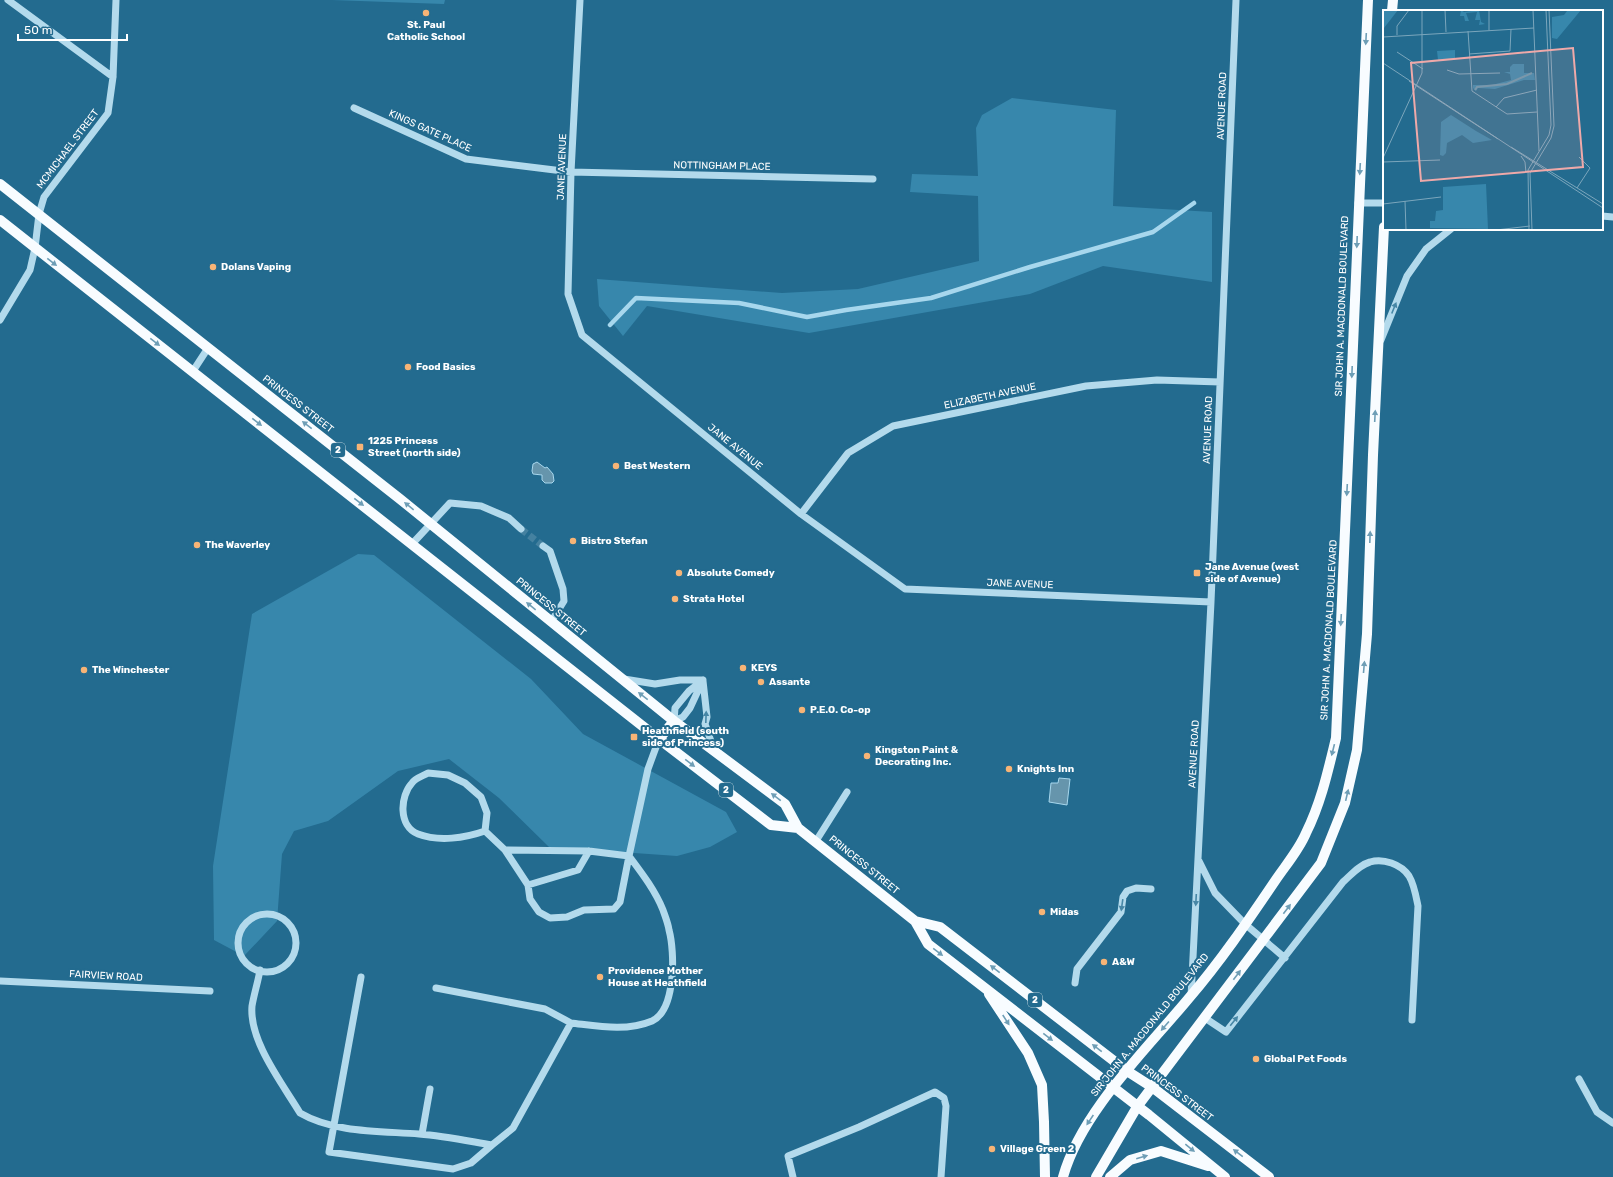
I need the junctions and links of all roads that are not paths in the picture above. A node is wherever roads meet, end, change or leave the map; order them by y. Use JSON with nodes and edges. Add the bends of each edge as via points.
{"nodes":[{"id":1,"x":8,"y":0,"type":"edge"},
{"id":2,"x":116,"y":0,"type":"edge"},
{"id":3,"x":580,"y":0,"type":"edge"},
{"id":4,"x":1236,"y":0,"type":"edge"},
{"id":5,"x":1368,"y":0,"type":"edge"},
{"id":6,"x":1393,"y":0,"type":"edge"},
{"id":7,"x":1392,"y":10,"type":"edge"},
{"id":8,"x":113,"y":76,"type":"junction"},
{"id":9,"x":354,"y":108,"type":"dead end"},
{"id":10,"x":571,"y":172,"type":"junction"},
{"id":11,"x":872,"y":179,"type":"dead end"},
{"id":12,"x":0,"y":184,"type":"edge"},
{"id":13,"x":1358,"y":203,"type":"junction"},
{"id":14,"x":1383,"y":203,"type":"edge"},
{"id":15,"x":39,"y":214,"type":"junction"},
{"id":16,"x":1603,"y":216,"type":"edge"},
{"id":17,"x":1613,"y":217,"type":"edge"},
{"id":18,"x":0,"y":220,"type":"edge"},
{"id":19,"x":1384,"y":230,"type":"edge"},
{"id":20,"x":1450,"y":230,"type":"edge"},
{"id":21,"x":35,"y":248,"type":"junction"},
{"id":22,"x":0,"y":320,"type":"edge"},
{"id":23,"x":1379,"y":344,"type":"junction"},
{"id":24,"x":208,"y":348,"type":"junction"},
{"id":25,"x":193,"y":371,"type":"junction"},
{"id":26,"x":1220,"y":382,"type":"junction"},
{"id":27,"x":801,"y":514,"type":"junction"},
{"id":28,"x":431,"y":524,"type":"junction"},
{"id":29,"x":521,"y":529,"type":"tunnel mouth"},
{"id":30,"x":412,"y":544,"type":"junction"},
{"id":31,"x":543,"y":546,"type":"tunnel mouth"},
{"id":32,"x":1211,"y":602,"type":"junction"},
{"id":33,"x":551,"y":622,"type":"junction"},
{"id":34,"x":619,"y":678,"type":"junction"},
{"id":35,"x":703,"y":680,"type":"junction"},
{"id":36,"x":674,"y":721,"type":"junction"},
{"id":37,"x":659,"y":739,"type":"junction"},
{"id":38,"x":715,"y":752,"type":"junction"},
{"id":39,"x":847,"y":792,"type":"dead end"},
{"id":40,"x":798,"y":828,"type":"junction"},
{"id":41,"x":486,"y":831,"type":"junction"},
{"id":42,"x":816,"y":841,"type":"junction"},
{"id":43,"x":505,"y":850,"type":"junction"},
{"id":44,"x":589,"y":851,"type":"junction"},
{"id":45,"x":628,"y":856,"type":"junction"},
{"id":46,"x":1199,"y":861,"type":"junction"},
{"id":47,"x":528,"y":885,"type":"junction"},
{"id":48,"x":1151,"y":889,"type":"dead end"},
{"id":49,"x":915,"y":921,"type":"junction"},
{"id":50,"x":1246,"y":924,"type":"junction"},
{"id":51,"x":1263,"y":940,"type":"junction"},
{"id":52,"x":1285,"y":958,"type":"junction"},
{"id":53,"x":260,"y":970,"type":"junction"},
{"id":54,"x":362,"y":977,"type":"dead end"},
{"id":55,"x":0,"y":981,"type":"edge"},
{"id":56,"x":1075,"y":983,"type":"dead end"},
{"id":57,"x":985,"y":987,"type":"junction"},
{"id":58,"x":436,"y":988,"type":"dead end"},
{"id":59,"x":210,"y":991,"type":"dead end"},
{"id":60,"x":1191,"y":997,"type":"junction"},
{"id":61,"x":1205,"y":1018,"type":"junction"},
{"id":62,"x":1412,"y":1020,"type":"dead end"},
{"id":63,"x":570,"y":1023,"type":"junction"},
{"id":64,"x":1127,"y":1071,"type":"junction"},
{"id":65,"x":1579,"y":1079,"type":"dead end"},
{"id":66,"x":1152,"y":1087,"type":"junction"},
{"id":67,"x":1113,"y":1088,"type":"junction"},
{"id":68,"x":430,"y":1089,"type":"dead end"},
{"id":69,"x":1137,"y":1106,"type":"junction"},
{"id":70,"x":1613,"y":1123,"type":"edge"},
{"id":71,"x":334,"y":1127,"type":"junction"},
{"id":72,"x":422,"y":1134,"type":"junction"},
{"id":73,"x":492,"y":1145,"type":"junction"},
{"id":74,"x":1214,"y":1168,"type":"junction"},
{"id":75,"x":793,"y":1177,"type":"edge"},
{"id":76,"x":941,"y":1177,"type":"edge"},
{"id":77,"x":1044,"y":1177,"type":"edge"},
{"id":78,"x":1063,"y":1177,"type":"edge"},
{"id":79,"x":1096,"y":1177,"type":"edge"},
{"id":80,"x":1110,"y":1177,"type":"edge"},
{"id":81,"x":1225,"y":1177,"type":"edge"},
{"id":82,"x":1269,"y":1177,"type":"edge"}],
"edges":[{"from":1,"to":8,"type":"street"},
{"from":2,"to":8,"type":"street","name":"MCMICHAEL STREET"},
{"from":3,"to":10,"type":"street","name":"JANE AVENUE"},
{"from":4,"to":26,"type":"street","name":"AVENUE ROAD"},
{"from":5,"to":13,"type":"main road","name":"SIR JOHN A. MACDONALD BOULEVARD","one_way":true},
{"from":6,"to":7,"type":"main road"},
{"from":8,"to":15,"type":"street","name":"MCMICHAEL STREET","via":[[108,113],[44,197]]},
{"from":9,"to":10,"type":"street","name":"KINGS GATE PLACE","via":[[466,160]]},
{"from":10,"to":11,"type":"street","name":"NOTTINGHAM PLACE"},
{"from":10,"to":27,"type":"street","name":"JANE AVENUE","via":[[568,294],[582,335]]},
{"from":12,"to":15,"type":"main road","name":"PRINCESS STREET","number":"2"},
{"from":13,"to":14,"type":"street"},
{"from":13,"to":50,"type":"main road","name":"SIR JOHN A. MACDONALD BOULEVARD","one_way":true,"via":[[1336,738],[1322,793],[1306,835]]},
{"from":15,"to":21,"type":"street","name":"MCMICHAEL STREET"},
{"from":15,"to":24,"type":"main road","name":"PRINCESS STREET","number":"2"},
{"from":16,"to":17,"type":"street"},
{"from":18,"to":21,"type":"main road","name":"PRINCESS STREET","number":"2"},
{"from":19,"to":23,"type":"main road"},
{"from":23,"to":20,"type":"street","one_way":true,"via":[[1407,276],[1426,249]]},
{"from":21,"to":22,"type":"street","name":"MCMICHAEL STREET","via":[[30,270]]},
{"from":21,"to":25,"type":"main road","name":"PRINCESS STREET","number":"2","one_way":true},
{"from":51,"to":23,"type":"main road","one_way":true,"via":[[1321,863],[1345,803],[1357,750],[1367,634]]},
{"from":24,"to":25,"type":"street"},
{"from":28,"to":24,"type":"main road","name":"PRINCESS STREET","number":"2","one_way":true},
{"from":25,"to":30,"type":"main road","name":"PRINCESS STREET","number":"2","one_way":true},
{"from":26,"to":27,"type":"street","name":"ELIZABETH AVENUE","via":[[1157,380],[1086,386],[893,426],[848,453]]},
{"from":26,"to":32,"type":"street","name":"AVENUE ROAD"},
{"from":27,"to":32,"type":"street","name":"JANE AVENUE","via":[[905,589]]},
{"from":28,"to":29,"type":"street","via":[[450,503],[481,506],[509,518]]},
{"from":28,"to":30,"type":"street"},
{"from":33,"to":28,"type":"main road","name":"PRINCESS STREET","number":"2","one_way":true},
{"from":30,"to":37,"type":"main road","name":"PRINCESS STREET","number":"2"},
{"from":31,"to":33,"type":"street","via":[[550,551],[563,589],[564,601]]},
{"from":32,"to":46,"type":"street","name":"AVENUE ROAD"},
{"from":33,"to":34,"type":"main road","name":"PRINCESS STREET","number":"2"},
{"from":34,"to":35,"type":"street","via":[[655,684]]},
{"from":36,"to":34,"type":"main road","name":"PRINCESS STREET","number":"2","one_way":true},
{"from":35,"to":36,"type":"street","via":[[690,708],[683,717]]},
{"from":35,"to":36,"type":"street","via":[[689,691],[675,708]]},
{"from":38,"to":35,"type":"street","one_way":true,"via":[[705,724],[707,716]]},
{"from":36,"to":37,"type":"main road"},
{"from":36,"to":38,"type":"main road","name":"PRINCESS STREET","number":"2"},
{"from":37,"to":40,"type":"main road","name":"PRINCESS STREET","number":"2","one_way":true,"via":[[771,825]]},
{"from":37,"to":45,"type":"street","via":[[648,769]]},
{"from":40,"to":38,"type":"main road","name":"PRINCESS STREET","number":"2","one_way":true,"via":[[785,804]]},
{"from":39,"to":42,"type":"street"},
{"from":40,"to":42,"type":"main road","name":"PRINCESS STREET","number":"2"},
{"from":41,"to":41,"type":"street","via":[[487,813],[481,797],[465,783],[448,775],[428,773],[412,782],[406,792],[403,809],[405,822],[417,834],[435,838],[469,837]]},
{"from":41,"to":43,"type":"street"},
{"from":42,"to":49,"type":"main road","name":"PRINCESS STREET","number":"2"},
{"from":43,"to":44,"type":"street"},
{"from":43,"to":47,"type":"street"},
{"from":44,"to":45,"type":"street"},
{"from":44,"to":47,"type":"street","via":[[578,870]]},
{"from":45,"to":47,"type":"street","via":[[620,902],[614,909],[584,910],[567,917],[550,918],[539,912],[530,899]]},
{"from":45,"to":63,"type":"street","via":[[645,877],[662,908],[670,931],[671,990],[665,1008],[653,1020],[634,1027]]},
{"from":46,"to":50,"type":"street","via":[[1216,893]]},
{"from":46,"to":60,"type":"street","name":"AVENUE ROAD","one_way":true},
{"from":48,"to":56,"type":"street","one_way":true,"via":[[1136,888],[1127,892],[1123,898],[1121,912],[1077,969]]},
{"from":49,"to":57,"type":"main road","name":"PRINCESS STREET","number":"2","one_way":true,"via":[[928,944]]},
{"from":64,"to":49,"type":"main road","name":"PRINCESS STREET","number":"2","one_way":true,"via":[[940,927]]},
{"from":50,"to":51,"type":"street"},
{"from":50,"to":60,"type":"main road","name":"SIR JOHN A. MACDONALD BOULEVARD"},
{"from":51,"to":52,"type":"street"},
{"from":61,"to":51,"type":"main road","one_way":true},
{"from":61,"to":52,"type":"street","one_way":true,"via":[[1226,1032]]},
{"from":52,"to":62,"type":"street","via":[[1343,882],[1358,868],[1382,860],[1396,864],[1409,876],[1418,906]]},
{"from":53,"to":53,"type":"street","via":[[278,970],[292,958],[295,950],[296,941],[288,924],[272,915],[262,915],[245,924],[238,942],[239,952],[244,961],[251,968]]},
{"from":53,"to":71,"type":"street","via":[[252,1006],[253,1027],[259,1045],[300,1113]]},
{"from":54,"to":71,"type":"street"},
{"from":55,"to":59,"type":"street","name":"FAIRVIEW ROAD"},
{"from":57,"to":67,"type":"main road","name":"PRINCESS STREET","number":"2","one_way":true},
{"from":57,"to":77,"type":"main road","one_way":true,"via":[[1028,1053],[1042,1085]]},
{"from":58,"to":63,"type":"street","via":[[545,1009]]},
{"from":60,"to":64,"type":"main road","name":"SIR JOHN A. MACDONALD BOULEVARD","one_way":true},
{"from":61,"to":66,"type":"main road"},
{"from":63,"to":73,"type":"street","via":[[513,1128]]},
{"from":64,"to":66,"type":"main road","name":"PRINCESS STREET","number":"2"},
{"from":64,"to":67,"type":"main road","name":"SIR JOHN A. MACDONALD BOULEVARD"},
{"from":65,"to":70,"type":"street","via":[[1597,1112]]},
{"from":66,"to":69,"type":"main road"},
{"from":82,"to":66,"type":"main road","name":"PRINCESS STREET","number":"2","one_way":true},
{"from":67,"to":69,"type":"main road","name":"PRINCESS STREET","number":"2"},
{"from":67,"to":78,"type":"main road","name":"SIR JOHN A. MACDONALD BOULEVARD","one_way":true,"via":[[1086,1125]]},
{"from":68,"to":72,"type":"street"},
{"from":69,"to":74,"type":"main road","name":"PRINCESS STREET","number":"2","one_way":true},
{"from":69,"to":79,"type":"main road"},
{"from":71,"to":72,"type":"street"},
{"from":71,"to":73,"type":"street","via":[[328,1152],[454,1169],[471,1163]]},
{"from":72,"to":73,"type":"street"},
{"from":80,"to":74,"type":"main road","one_way":true,"via":[[1130,1160],[1161,1151]]},
{"from":74,"to":81,"type":"main road","name":"PRINCESS STREET","number":"2"},
{"from":75,"to":76,"type":"street","via":[[788,1156],[935,1092],[944,1098],[946,1106]]}]}
